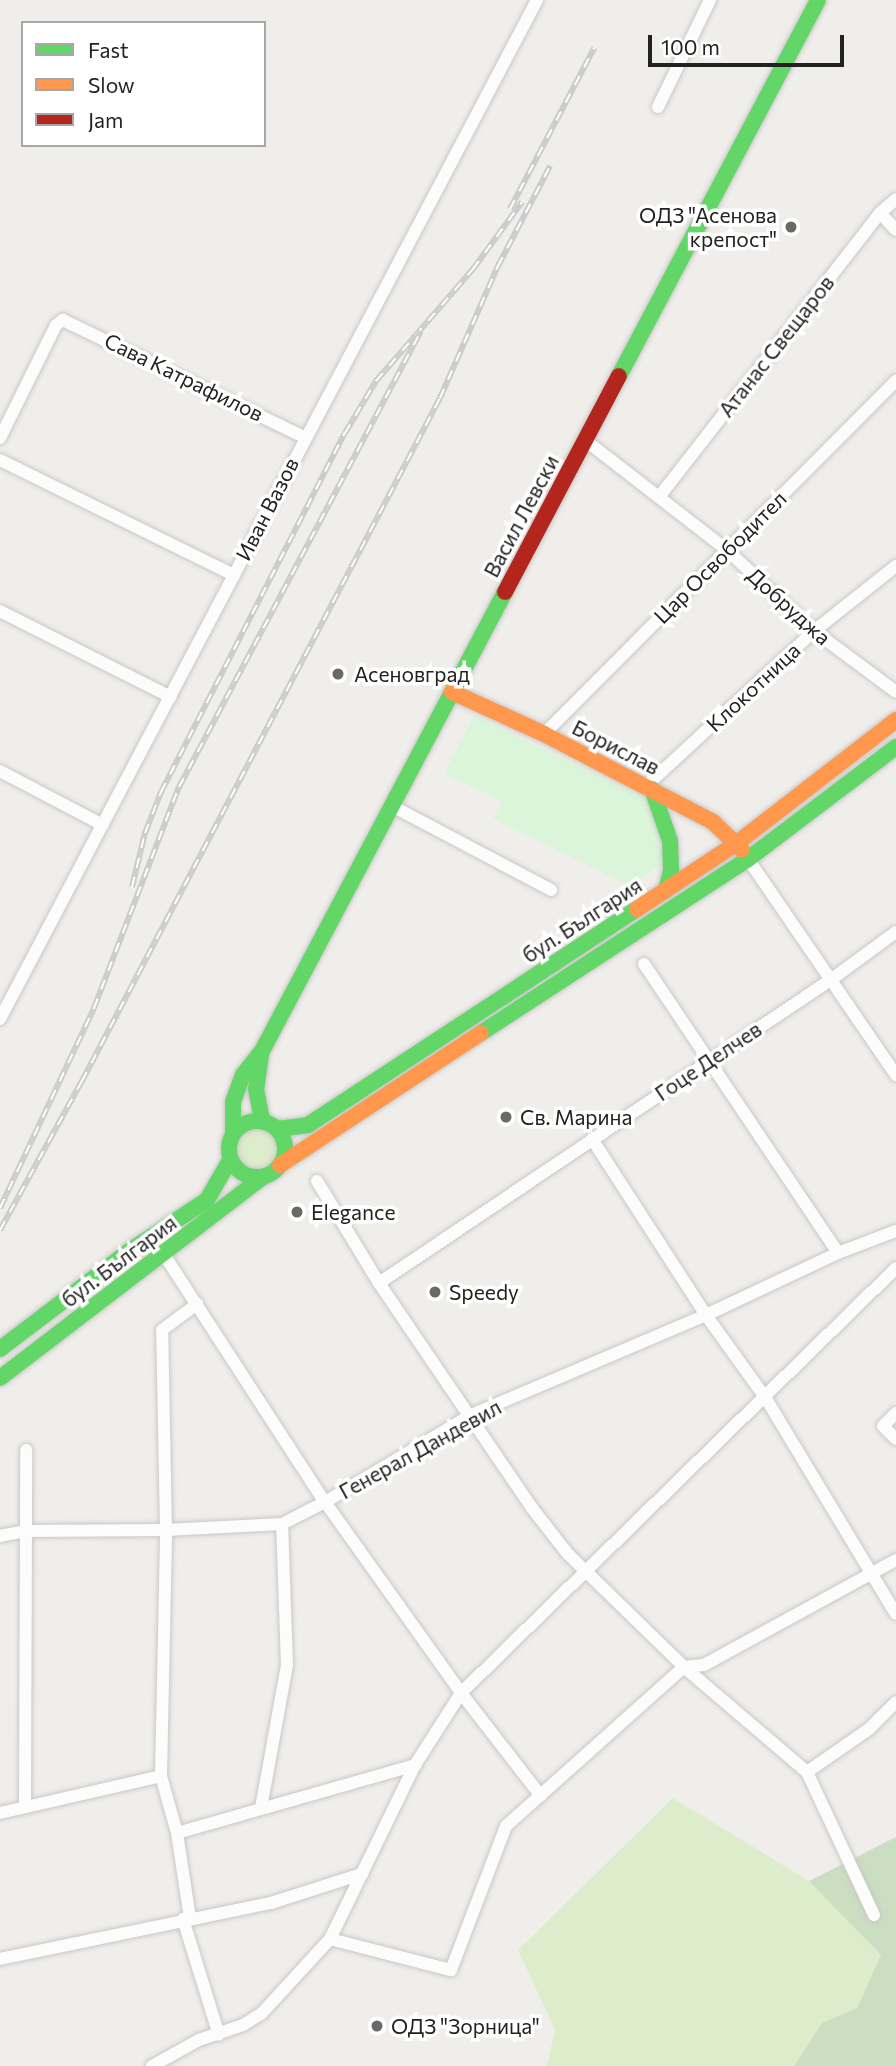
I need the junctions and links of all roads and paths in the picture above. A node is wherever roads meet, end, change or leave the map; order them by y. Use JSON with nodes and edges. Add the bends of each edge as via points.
{"nodes":[{"id":1,"x":537,"y":0,"type":"edge"},
{"id":2,"x":710,"y":0,"type":"edge"},
{"id":3,"x":818,"y":0,"type":"edge"},
{"id":4,"x":658,"y":107,"type":"dead end"},
{"id":5,"x":896,"y":199,"type":"edge"},
{"id":6,"x":880,"y":213,"type":"junction"},
{"id":7,"x":896,"y":230,"type":"edge"},
{"id":8,"x":896,"y":380,"type":"edge"},
{"id":9,"x":304,"y":437,"type":"junction"},
{"id":10,"x":0,"y":438,"type":"edge"},
{"id":11,"x":585,"y":440,"type":"junction"},
{"id":12,"x":0,"y":460,"type":"edge"},
{"id":13,"x":659,"y":497,"type":"junction"},
{"id":14,"x":727,"y":550,"type":"junction"},
{"id":15,"x":896,"y":566,"type":"edge"},
{"id":16,"x":234,"y":575,"type":"junction"},
{"id":17,"x":0,"y":611,"type":"edge"},
{"id":18,"x":814,"y":631,"type":"junction"},
{"id":19,"x":452,"y":692,"type":"junction"},
{"id":20,"x":896,"y":692,"type":"edge"},
{"id":21,"x":171,"y":697,"type":"junction"},
{"id":22,"x":896,"y":720,"type":"edge"},
{"id":23,"x":544,"y":734,"type":"junction"},
{"id":24,"x":896,"y":747,"type":"edge"},
{"id":25,"x":0,"y":771,"type":"edge"},
{"id":26,"x":649,"y":788,"type":"junction"},
{"id":27,"x":392,"y":806,"type":"junction"},
{"id":28,"x":103,"y":825,"type":"junction"},
{"id":29,"x":737,"y":843,"type":"junction"},
{"id":30,"x":748,"y":859,"type":"junction"},
{"id":31,"x":551,"y":890,"type":"dead end"},
{"id":32,"x":666,"y":890,"type":"junction"},
{"id":33,"x":896,"y":932,"type":"edge"},
{"id":34,"x":644,"y":964,"type":"dead end"},
{"id":35,"x":829,"y":981,"type":"junction"},
{"id":36,"x":0,"y":1019,"type":"edge"},
{"id":37,"x":262,"y":1051,"type":"junction"},
{"id":38,"x":710,"y":1059,"type":"junction"},
{"id":39,"x":896,"y":1075,"type":"edge"},
{"id":40,"x":262,"y":1121,"type":"junction"},
{"id":41,"x":278,"y":1129,"type":"junction"},
{"id":42,"x":233,"y":1133,"type":"junction"},
{"id":43,"x":592,"y":1139,"type":"junction"},
{"id":44,"x":230,"y":1160,"type":"junction"},
{"id":45,"x":280,"y":1165,"type":"junction"},
{"id":46,"x":263,"y":1177,"type":"junction"},
{"id":47,"x":317,"y":1181,"type":"dead end"},
{"id":48,"x":894,"y":1233,"type":"edge"},
{"id":49,"x":163,"y":1253,"type":"junction"},
{"id":50,"x":838,"y":1253,"type":"junction"},
{"id":51,"x":896,"y":1268,"type":"edge"},
{"id":52,"x":379,"y":1283,"type":"junction"},
{"id":53,"x":197,"y":1304,"type":"junction"},
{"id":54,"x":706,"y":1315,"type":"junction"},
{"id":55,"x":0,"y":1349,"type":"edge"},
{"id":56,"x":0,"y":1378,"type":"edge"},
{"id":57,"x":765,"y":1397,"type":"junction"},
{"id":58,"x":896,"y":1413,"type":"edge"},
{"id":59,"x":469,"y":1416,"type":"junction"},
{"id":60,"x":896,"y":1439,"type":"edge"},
{"id":61,"x":26,"y":1450,"type":"dead end"},
{"id":62,"x":326,"y":1502,"type":"junction"},
{"id":63,"x":282,"y":1524,"type":"junction"},
{"id":64,"x":166,"y":1530,"type":"junction"},
{"id":65,"x":25,"y":1531,"type":"junction"},
{"id":66,"x":0,"y":1536,"type":"edge"},
{"id":67,"x":896,"y":1560,"type":"edge"},
{"id":68,"x":871,"y":1571,"type":"junction"},
{"id":69,"x":587,"y":1572,"type":"junction"},
{"id":70,"x":896,"y":1614,"type":"edge"},
{"id":71,"x":684,"y":1667,"type":"junction"},
{"id":72,"x":461,"y":1693,"type":"junction"},
{"id":73,"x":896,"y":1702,"type":"edge"},
{"id":74,"x":415,"y":1765,"type":"junction"},
{"id":75,"x":807,"y":1772,"type":"junction"},
{"id":76,"x":161,"y":1776,"type":"junction"},
{"id":77,"x":541,"y":1796,"type":"junction"},
{"id":78,"x":25,"y":1806,"type":"junction"},
{"id":79,"x":261,"y":1808,"type":"junction"},
{"id":80,"x":0,"y":1812,"type":"edge"},
{"id":81,"x":177,"y":1833,"type":"junction"},
{"id":82,"x":362,"y":1874,"type":"junction"},
{"id":83,"x":874,"y":1915,"type":"dead end"},
{"id":84,"x":187,"y":1918,"type":"junction"},
{"id":85,"x":330,"y":1939,"type":"junction"},
{"id":86,"x":0,"y":1959,"type":"edge"},
{"id":87,"x":219,"y":2035,"type":"junction"},
{"id":88,"x":152,"y":2066,"type":"edge"}],
"edges":[{"from":1,"to":9,"type":"street","name":"Иван Вазов"},
{"from":2,"to":4,"type":"street"},
{"from":3,"to":11,"type":"main road","name":"Васил Левски"},
{"from":5,"to":6,"type":"street","name":"Атанас Свещаров"},
{"from":6,"to":7,"type":"street"},
{"from":6,"to":13,"type":"street","name":"Атанас Свещаров"},
{"from":8,"to":14,"type":"street","name":"Цар Освободител"},
{"from":9,"to":10,"type":"street","name":"Сава Катрафилов","via":[[63,320],[56,325]]},
{"from":9,"to":16,"type":"street","name":"Иван Вазов"},
{"from":11,"to":13,"type":"street","name":"Добруджа"},
{"from":11,"to":19,"type":"main road","name":"Васил Левски"},
{"from":12,"to":16,"type":"street"},
{"from":13,"to":14,"type":"street","name":"Добруджа"},
{"from":14,"to":18,"type":"street","name":"Добруджа"},
{"from":14,"to":23,"type":"street","name":"Цар Освободител"},
{"from":15,"to":18,"type":"street","name":"Клокотница"},
{"from":16,"to":21,"type":"street","name":"Иван Вазов"},
{"from":17,"to":21,"type":"street"},
{"from":18,"to":20,"type":"street","name":"Добруджа"},
{"from":18,"to":26,"type":"street","name":"Клокотница"},
{"from":19,"to":23,"type":"main road","name":"Борислав"},
{"from":19,"to":27,"type":"main road","name":"Васил Левски"},
{"from":21,"to":28,"type":"street","name":"Иван Вазов"},
{"from":22,"to":29,"type":"main road","name":"бул. България"},
{"from":23,"to":26,"type":"main road","name":"Борислав"},
{"from":24,"to":30,"type":"main road","name":"бул. България"},
{"from":25,"to":28,"type":"street"},
{"from":26,"to":29,"type":"main road","name":"Борислав","via":[[713,822]]},
{"from":26,"to":32,"type":"main road","via":[[670,841]]},
{"from":27,"to":31,"type":"street"},
{"from":27,"to":37,"type":"main road","name":"Васил Левски"},
{"from":28,"to":36,"type":"street","name":"Иван Вазов"},
{"from":29,"to":30,"type":"main road","name":"Борислав"},
{"from":29,"to":32,"type":"main road","name":"бул. България"},
{"from":30,"to":35,"type":"street"},
{"from":30,"to":45,"type":"main road","name":"бул. България"},
{"from":32,"to":41,"type":"main road","name":"бул. България","via":[[308,1125]]},
{"from":33,"to":35,"type":"street","name":"Гоце Делчев"},
{"from":34,"to":38,"type":"street"},
{"from":35,"to":38,"type":"street","name":"Гоце Делчев"},
{"from":35,"to":39,"type":"street"},
{"from":37,"to":40,"type":"main road","name":"Васил Левски","via":[[256,1088]]},
{"from":37,"to":42,"type":"main road","name":"Васил Левски","via":[[237,1090]]},
{"from":38,"to":43,"type":"street","name":"Гоце Делчев"},
{"from":38,"to":50,"type":"street"},
{"from":40,"to":41,"type":"main road"},
{"from":40,"to":42,"type":"main road","via":[[246,1122]]},
{"from":41,"to":45,"type":"main road","via":[[285,1149]]},
{"from":42,"to":44,"type":"main road"},
{"from":43,"to":52,"type":"street","name":"Гоце Делчев"},
{"from":43,"to":54,"type":"street"},
{"from":44,"to":46,"type":"main road","via":[[248,1177]]},
{"from":44,"to":55,"type":"main road","name":"бул. България","via":[[206,1200],[128,1252]]},
{"from":45,"to":46,"type":"main road"},
{"from":46,"to":49,"type":"main road","name":"бул. България"},
{"from":47,"to":52,"type":"street"},
{"from":48,"to":50,"type":"street","name":"Генерал Дандевил"},
{"from":49,"to":53,"type":"street"},
{"from":49,"to":56,"type":"main road","name":"бул. България"},
{"from":50,"to":54,"type":"street","name":"Генерал Дандевил"},
{"from":51,"to":57,"type":"street"},
{"from":52,"to":59,"type":"street"},
{"from":53,"to":62,"type":"street"},
{"from":53,"to":64,"type":"street","via":[[162,1330]]},
{"from":54,"to":57,"type":"street"},
{"from":54,"to":59,"type":"street","name":"Генерал Дандевил"},
{"from":57,"to":68,"type":"street"},
{"from":57,"to":69,"type":"street"},
{"from":58,"to":60,"type":"street","via":[[883,1426]]},
{"from":59,"to":62,"type":"street","name":"Генерал Дандевил"},
{"from":59,"to":69,"type":"street","via":[[532,1508]]},
{"from":61,"to":65,"type":"street"},
{"from":62,"to":63,"type":"street","name":"Генерал Дандевил"},
{"from":62,"to":72,"type":"street"},
{"from":63,"to":64,"type":"street","name":"Генерал Дандевил"},
{"from":63,"to":79,"type":"street","via":[[287,1665]]},
{"from":64,"to":65,"type":"street","name":"Генерал Дандевил"},
{"from":64,"to":76,"type":"street"},
{"from":65,"to":66,"type":"street","name":"Генерал Дандевил"},
{"from":65,"to":78,"type":"street"},
{"from":67,"to":68,"type":"street"},
{"from":68,"to":70,"type":"street"},
{"from":68,"to":71,"type":"street","via":[[704,1665]]},
{"from":69,"to":71,"type":"street"},
{"from":69,"to":72,"type":"street"},
{"from":71,"to":75,"type":"street"},
{"from":71,"to":77,"type":"street"},
{"from":72,"to":74,"type":"street"},
{"from":72,"to":77,"type":"street"},
{"from":73,"to":75,"type":"street","via":[[869,1729]]},
{"from":74,"to":79,"type":"street"},
{"from":74,"to":82,"type":"street"},
{"from":75,"to":83,"type":"street"},
{"from":76,"to":78,"type":"street"},
{"from":76,"to":81,"type":"street"},
{"from":77,"to":85,"type":"street","via":[[506,1826],[451,1970]]},
{"from":78,"to":80,"type":"street"},
{"from":79,"to":81,"type":"street"},
{"from":81,"to":84,"type":"street"},
{"from":82,"to":84,"type":"street","via":[[271,1903]]},
{"from":82,"to":85,"type":"street"},
{"from":84,"to":86,"type":"street"},
{"from":84,"to":87,"type":"street"},
{"from":85,"to":87,"type":"street","via":[[262,2013]]},
{"from":87,"to":88,"type":"street","via":[[199,2040]]}]}
